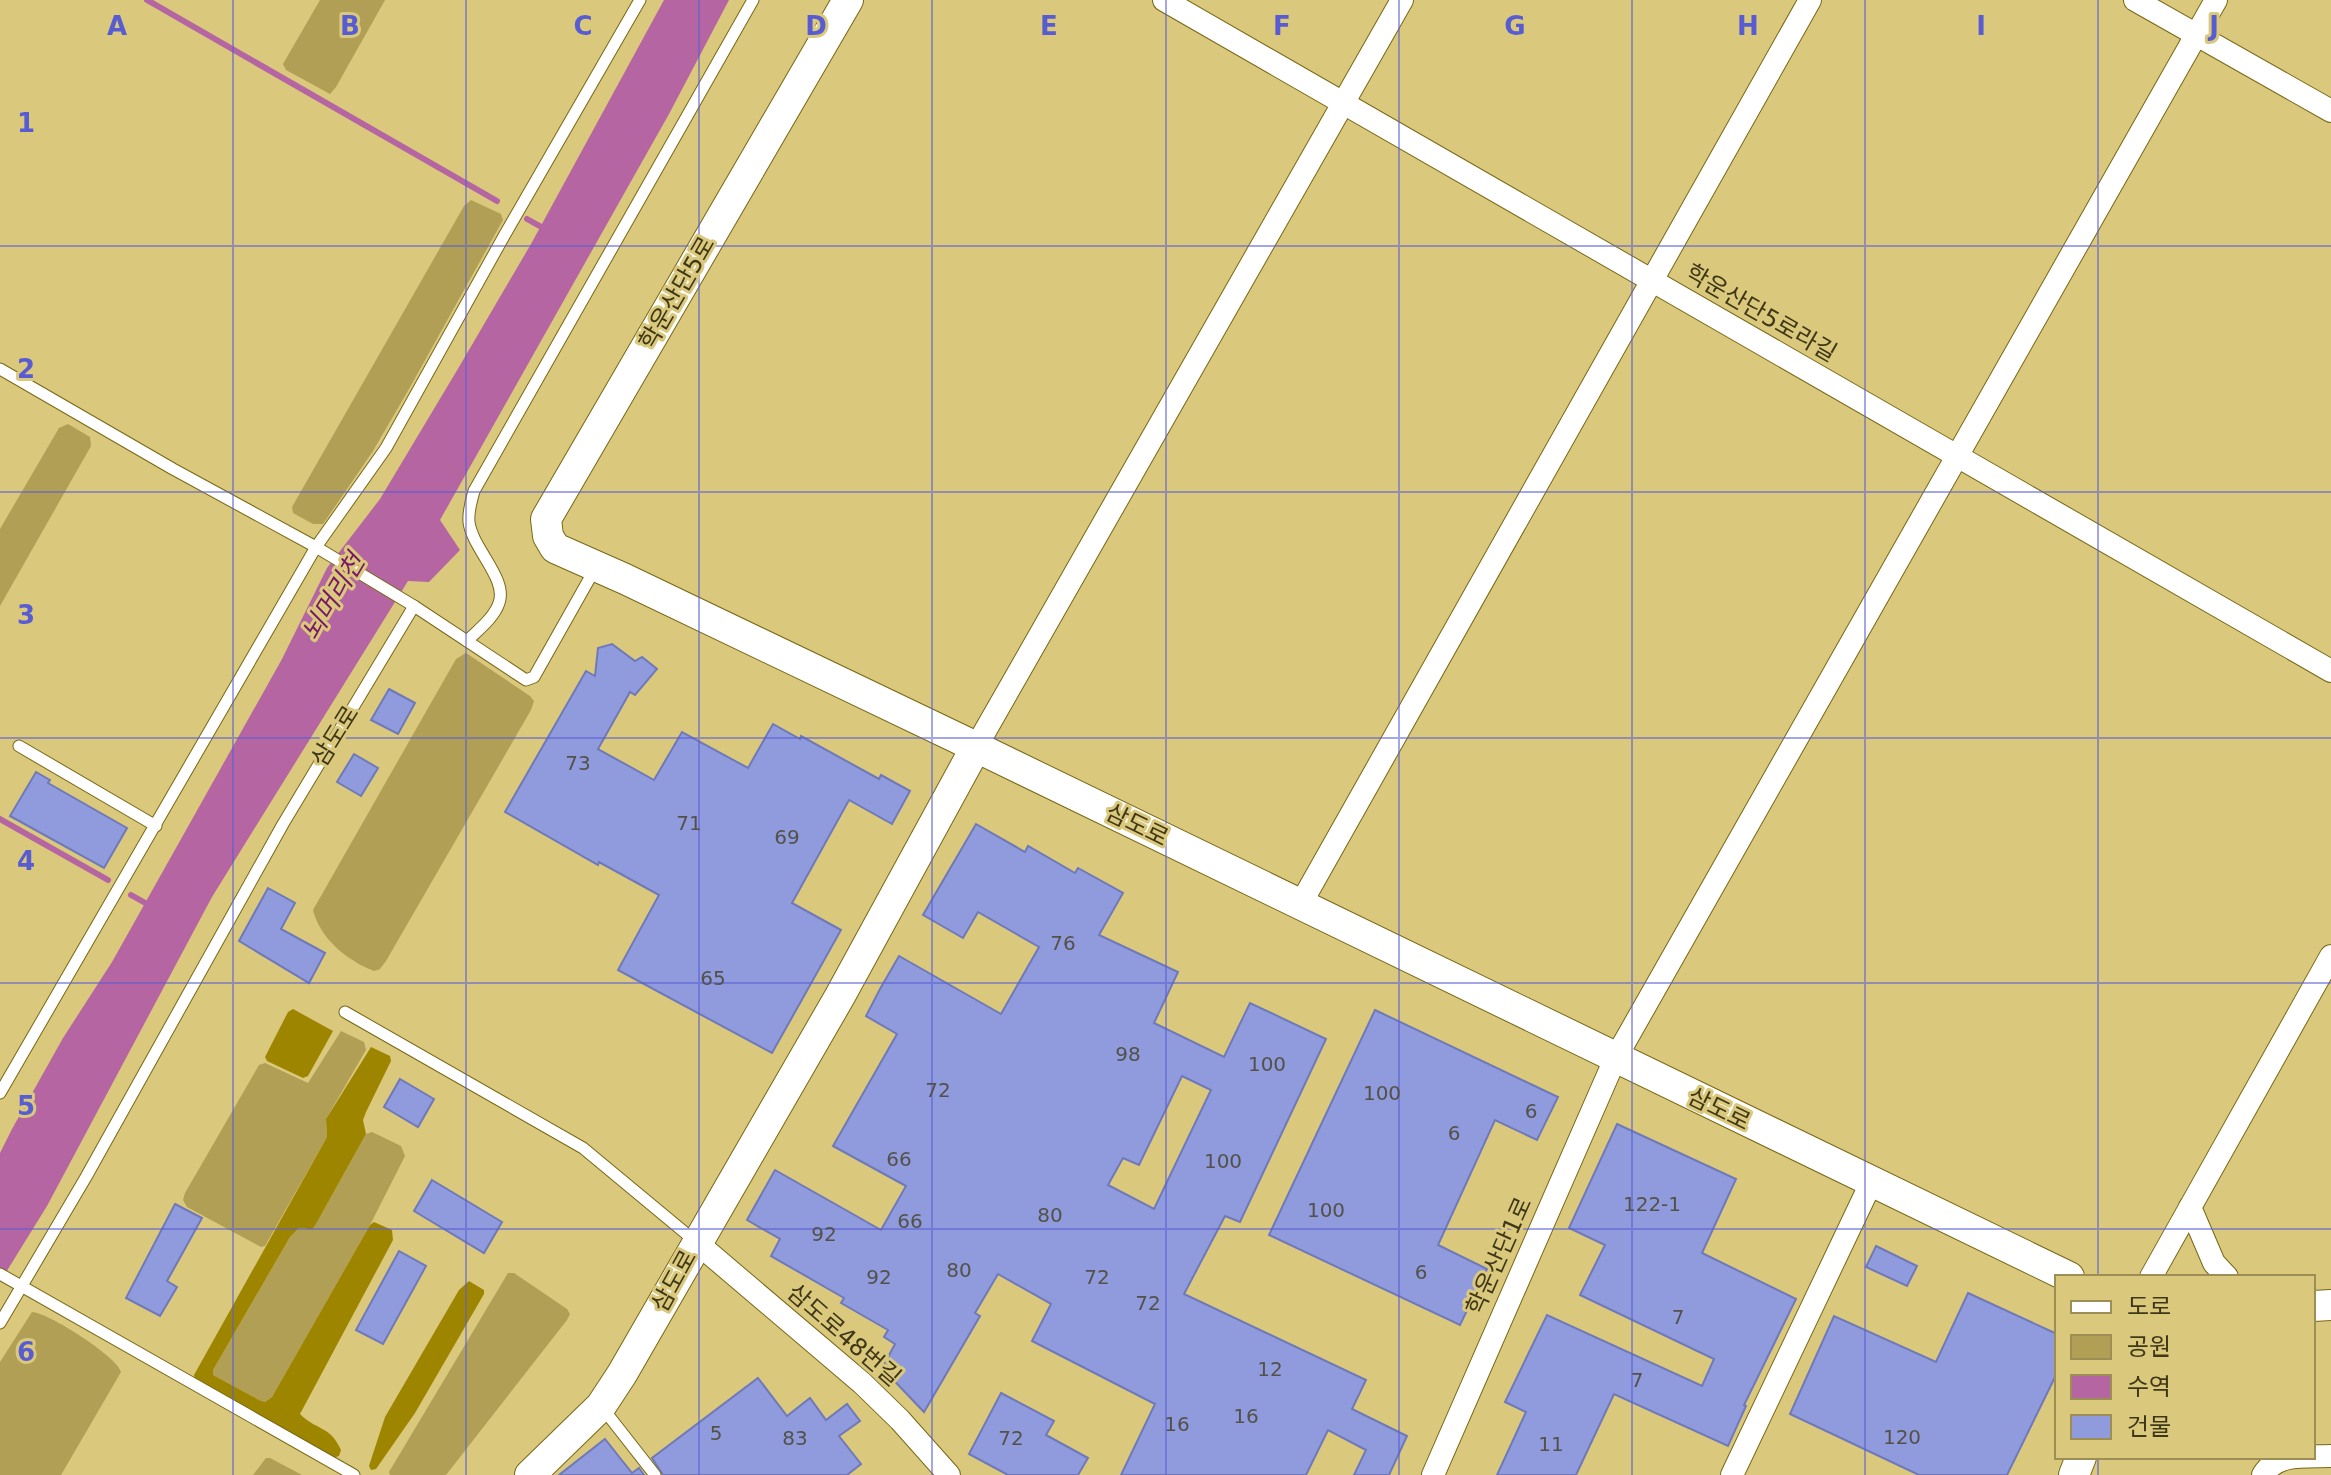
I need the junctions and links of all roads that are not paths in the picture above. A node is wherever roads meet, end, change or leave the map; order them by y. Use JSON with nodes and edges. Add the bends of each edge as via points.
{"nodes":[{"id":1,"x":640,"y":0,"type":"edge"},
{"id":2,"x":753,"y":0,"type":"edge"},
{"id":3,"x":848,"y":0,"type":"edge"},
{"id":4,"x":1164,"y":0,"type":"edge"},
{"id":5,"x":1402,"y":0,"type":"edge"},
{"id":6,"x":1810,"y":0,"type":"edge"},
{"id":7,"x":2135,"y":0,"type":"edge"},
{"id":8,"x":2216,"y":0,"type":"edge"},
{"id":9,"x":2196,"y":34,"type":"junction"},
{"id":10,"x":1344,"y":103,"type":"junction"},
{"id":11,"x":2331,"y":111,"type":"edge"},
{"id":12,"x":1654,"y":281,"type":"junction"},
{"id":13,"x":0,"y":369,"type":"edge"},
{"id":14,"x":1957,"y":456,"type":"junction"},
{"id":15,"x":321,"y":550,"type":"junction"},
{"id":16,"x":596,"y":567,"type":"junction"},
{"id":17,"x":414,"y":606,"type":"junction"},
{"id":18,"x":467,"y":641,"type":"junction"},
{"id":19,"x":2331,"y":671,"type":"edge"},
{"id":20,"x":19,"y":746,"type":"dead end"},
{"id":21,"x":976,"y":747,"type":"junction"},
{"id":22,"x":156,"y":826,"type":"junction"},
{"id":23,"x":1300,"y":905,"type":"junction"},
{"id":24,"x":2331,"y":956,"type":"edge"},
{"id":25,"x":345,"y":1012,"type":"dead end"},
{"id":26,"x":1615,"y":1059,"type":"junction"},
{"id":27,"x":0,"y":1093,"type":"edge"},
{"id":28,"x":1871,"y":1183,"type":"junction"},
{"id":29,"x":2190,"y":1207,"type":"junction"},
{"id":30,"x":696,"y":1242,"type":"junction"},
{"id":31,"x":0,"y":1274,"type":"edge"},
{"id":32,"x":2065,"y":1275,"type":"edge"},
{"id":33,"x":2152,"y":1275,"type":"edge"},
{"id":34,"x":2225,"y":1275,"type":"edge"},
{"id":35,"x":22,"y":1287,"type":"junction"},
{"id":36,"x":0,"y":1323,"type":"edge"},
{"id":37,"x":601,"y":1406,"type":"junction"},
{"id":38,"x":2282,"y":1459,"type":"edge"},
{"id":39,"x":354,"y":1475,"type":"edge"},
{"id":40,"x":530,"y":1475,"type":"edge"},
{"id":41,"x":655,"y":1475,"type":"edge"},
{"id":42,"x":949,"y":1475,"type":"edge"},
{"id":43,"x":1433,"y":1475,"type":"edge"},
{"id":44,"x":1732,"y":1475,"type":"edge"},
{"id":45,"x":2263,"y":1475,"type":"edge"}],
"edges":[{"from":1,"to":15,"type":"lane","via":[[386,448]]},
{"from":2,"to":18,"type":"lane","via":[[474,491],[469,525],[500,586],[500,601]]},
{"from":3,"to":16,"type":"street","name":"학운산단5로","via":[[546,519],[555,548]]},
{"from":4,"to":10,"type":"street","name":"학운산단5로라길"},
{"from":5,"to":10,"type":"street"},
{"from":6,"to":12,"type":"street"},
{"from":7,"to":9,"type":"street"},
{"from":8,"to":9,"type":"street","name":"학운산단1로"},
{"from":9,"to":11,"type":"street"},
{"from":9,"to":14,"type":"street","name":"학운산단1로"},
{"from":10,"to":12,"type":"street","name":"학운산단5로라길"},
{"from":10,"to":21,"type":"street"},
{"from":12,"to":14,"type":"street","name":"학운산단5로라길"},
{"from":12,"to":23,"type":"street"},
{"from":13,"to":15,"type":"lane"},
{"from":14,"to":19,"type":"street","name":"학운산단5로라길"},
{"from":14,"to":26,"type":"street","name":"학운산단1로"},
{"from":15,"to":17,"type":"lane"},
{"from":15,"to":22,"type":"lane"},
{"from":16,"to":18,"type":"lane","via":[[534,677],[520,677]]},
{"from":16,"to":21,"type":"street","name":"학운산단5로"},
{"from":17,"to":18,"type":"lane"},
{"from":17,"to":35,"type":"lane","name":"삼도로","via":[[311,776]]},
{"from":20,"to":22,"type":"lane"},
{"from":21,"to":23,"type":"street","name":"삼도로"},
{"from":21,"to":30,"type":"street","name":"삼도로","via":[[840,996]]},
{"from":22,"to":27,"type":"lane"},
{"from":23,"to":26,"type":"street","name":"삼도로"},
{"from":24,"to":29,"type":"street"},
{"from":25,"to":30,"type":"lane","via":[[583,1148]]},
{"from":26,"to":28,"type":"street","name":"삼도로"},
{"from":26,"to":43,"type":"street","name":"학운산단1로"},
{"from":28,"to":32,"type":"street","name":"삼도로"},
{"from":28,"to":44,"type":"street"},
{"from":29,"to":33,"type":"street"},
{"from":29,"to":34,"type":"street","via":[[2214,1263]]},
{"from":30,"to":37,"type":"street","name":"삼도로"},
{"from":30,"to":42,"type":"street","name":"삼도로48번길","via":[[862,1383]]},
{"from":31,"to":35,"type":"lane"},
{"from":35,"to":36,"type":"lane","name":"삼도로"},
{"from":35,"to":39,"type":"lane"},
{"from":37,"to":40,"type":"street","name":"삼도로"},
{"from":37,"to":41,"type":"lane"},
{"from":38,"to":45,"type":"street"}]}
